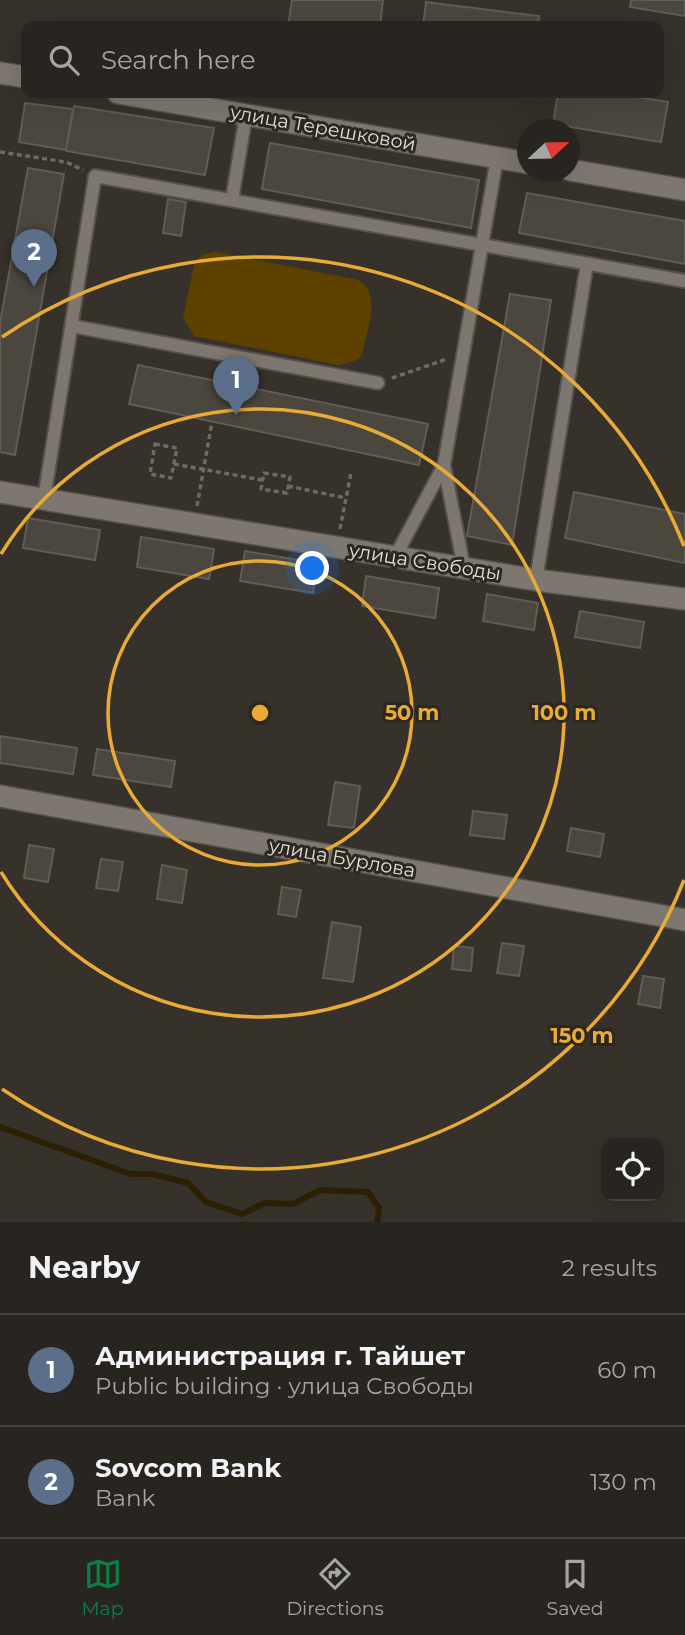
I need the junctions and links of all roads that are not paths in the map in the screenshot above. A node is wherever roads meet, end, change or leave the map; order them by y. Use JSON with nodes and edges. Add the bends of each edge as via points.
{"nodes":[{"id":1,"x":0,"y":73,"type":"edge"},
{"id":2,"x":21,"y":76,"type":"edge"},
{"id":3,"x":148,"y":98,"type":"edge"},
{"id":4,"x":246,"y":114,"type":"junction"},
{"id":5,"x":497,"y":158,"type":"junction"},
{"id":6,"x":517,"y":161,"type":"edge"},
{"id":7,"x":580,"y":172,"type":"edge"},
{"id":8,"x":685,"y":190,"type":"edge"},
{"id":9,"x":232,"y":200,"type":"junction"},
{"id":10,"x":482,"y":245,"type":"junction"},
{"id":11,"x":587,"y":264,"type":"junction"},
{"id":12,"x":685,"y":281,"type":"edge"},
{"id":13,"x":72,"y":326,"type":"junction"},
{"id":14,"x":378,"y":383,"type":"road end"},
{"id":15,"x":444,"y":465,"type":"junction"},
{"id":16,"x":0,"y":492,"type":"edge"},
{"id":17,"x":44,"y":499,"type":"junction"},
{"id":18,"x":395,"y":557,"type":"junction"},
{"id":19,"x":464,"y":568,"type":"junction"},
{"id":20,"x":536,"y":580,"type":"junction"},
{"id":21,"x":685,"y":600,"type":"edge"},
{"id":22,"x":0,"y":796,"type":"edge"},
{"id":23,"x":685,"y":920,"type":"edge"}],
"edges":[{"from":1,"to":2,"type":"street"},
{"from":3,"to":4,"type":"street","name":"улица Терешковой"},
{"from":4,"to":5,"type":"street","name":"улица Терешковой"},
{"from":4,"to":9,"type":"lane"},
{"from":5,"to":6,"type":"street","name":"улица Терешковой"},
{"from":5,"to":10,"type":"lane"},
{"from":7,"to":8,"type":"street"},
{"from":9,"to":10,"type":"lane"},
{"from":9,"to":13,"type":"lane","via":[[95,176]]},
{"from":10,"to":11,"type":"lane"},
{"from":10,"to":15,"type":"lane"},
{"from":11,"to":12,"type":"lane"},
{"from":11,"to":20,"type":"lane"},
{"from":13,"to":14,"type":"lane"},
{"from":13,"to":17,"type":"lane"},
{"from":15,"to":18,"type":"lane"},
{"from":15,"to":19,"type":"lane"},
{"from":16,"to":17,"type":"street","name":"улица Свободы"},
{"from":17,"to":18,"type":"street","name":"улица Свободы"},
{"from":18,"to":19,"type":"street","name":"улица Свободы"},
{"from":19,"to":20,"type":"street","name":"улица Свободы"},
{"from":20,"to":21,"type":"street","name":"улица Свободы"},
{"from":22,"to":23,"type":"street","name":"улица Бурлова"}]}
